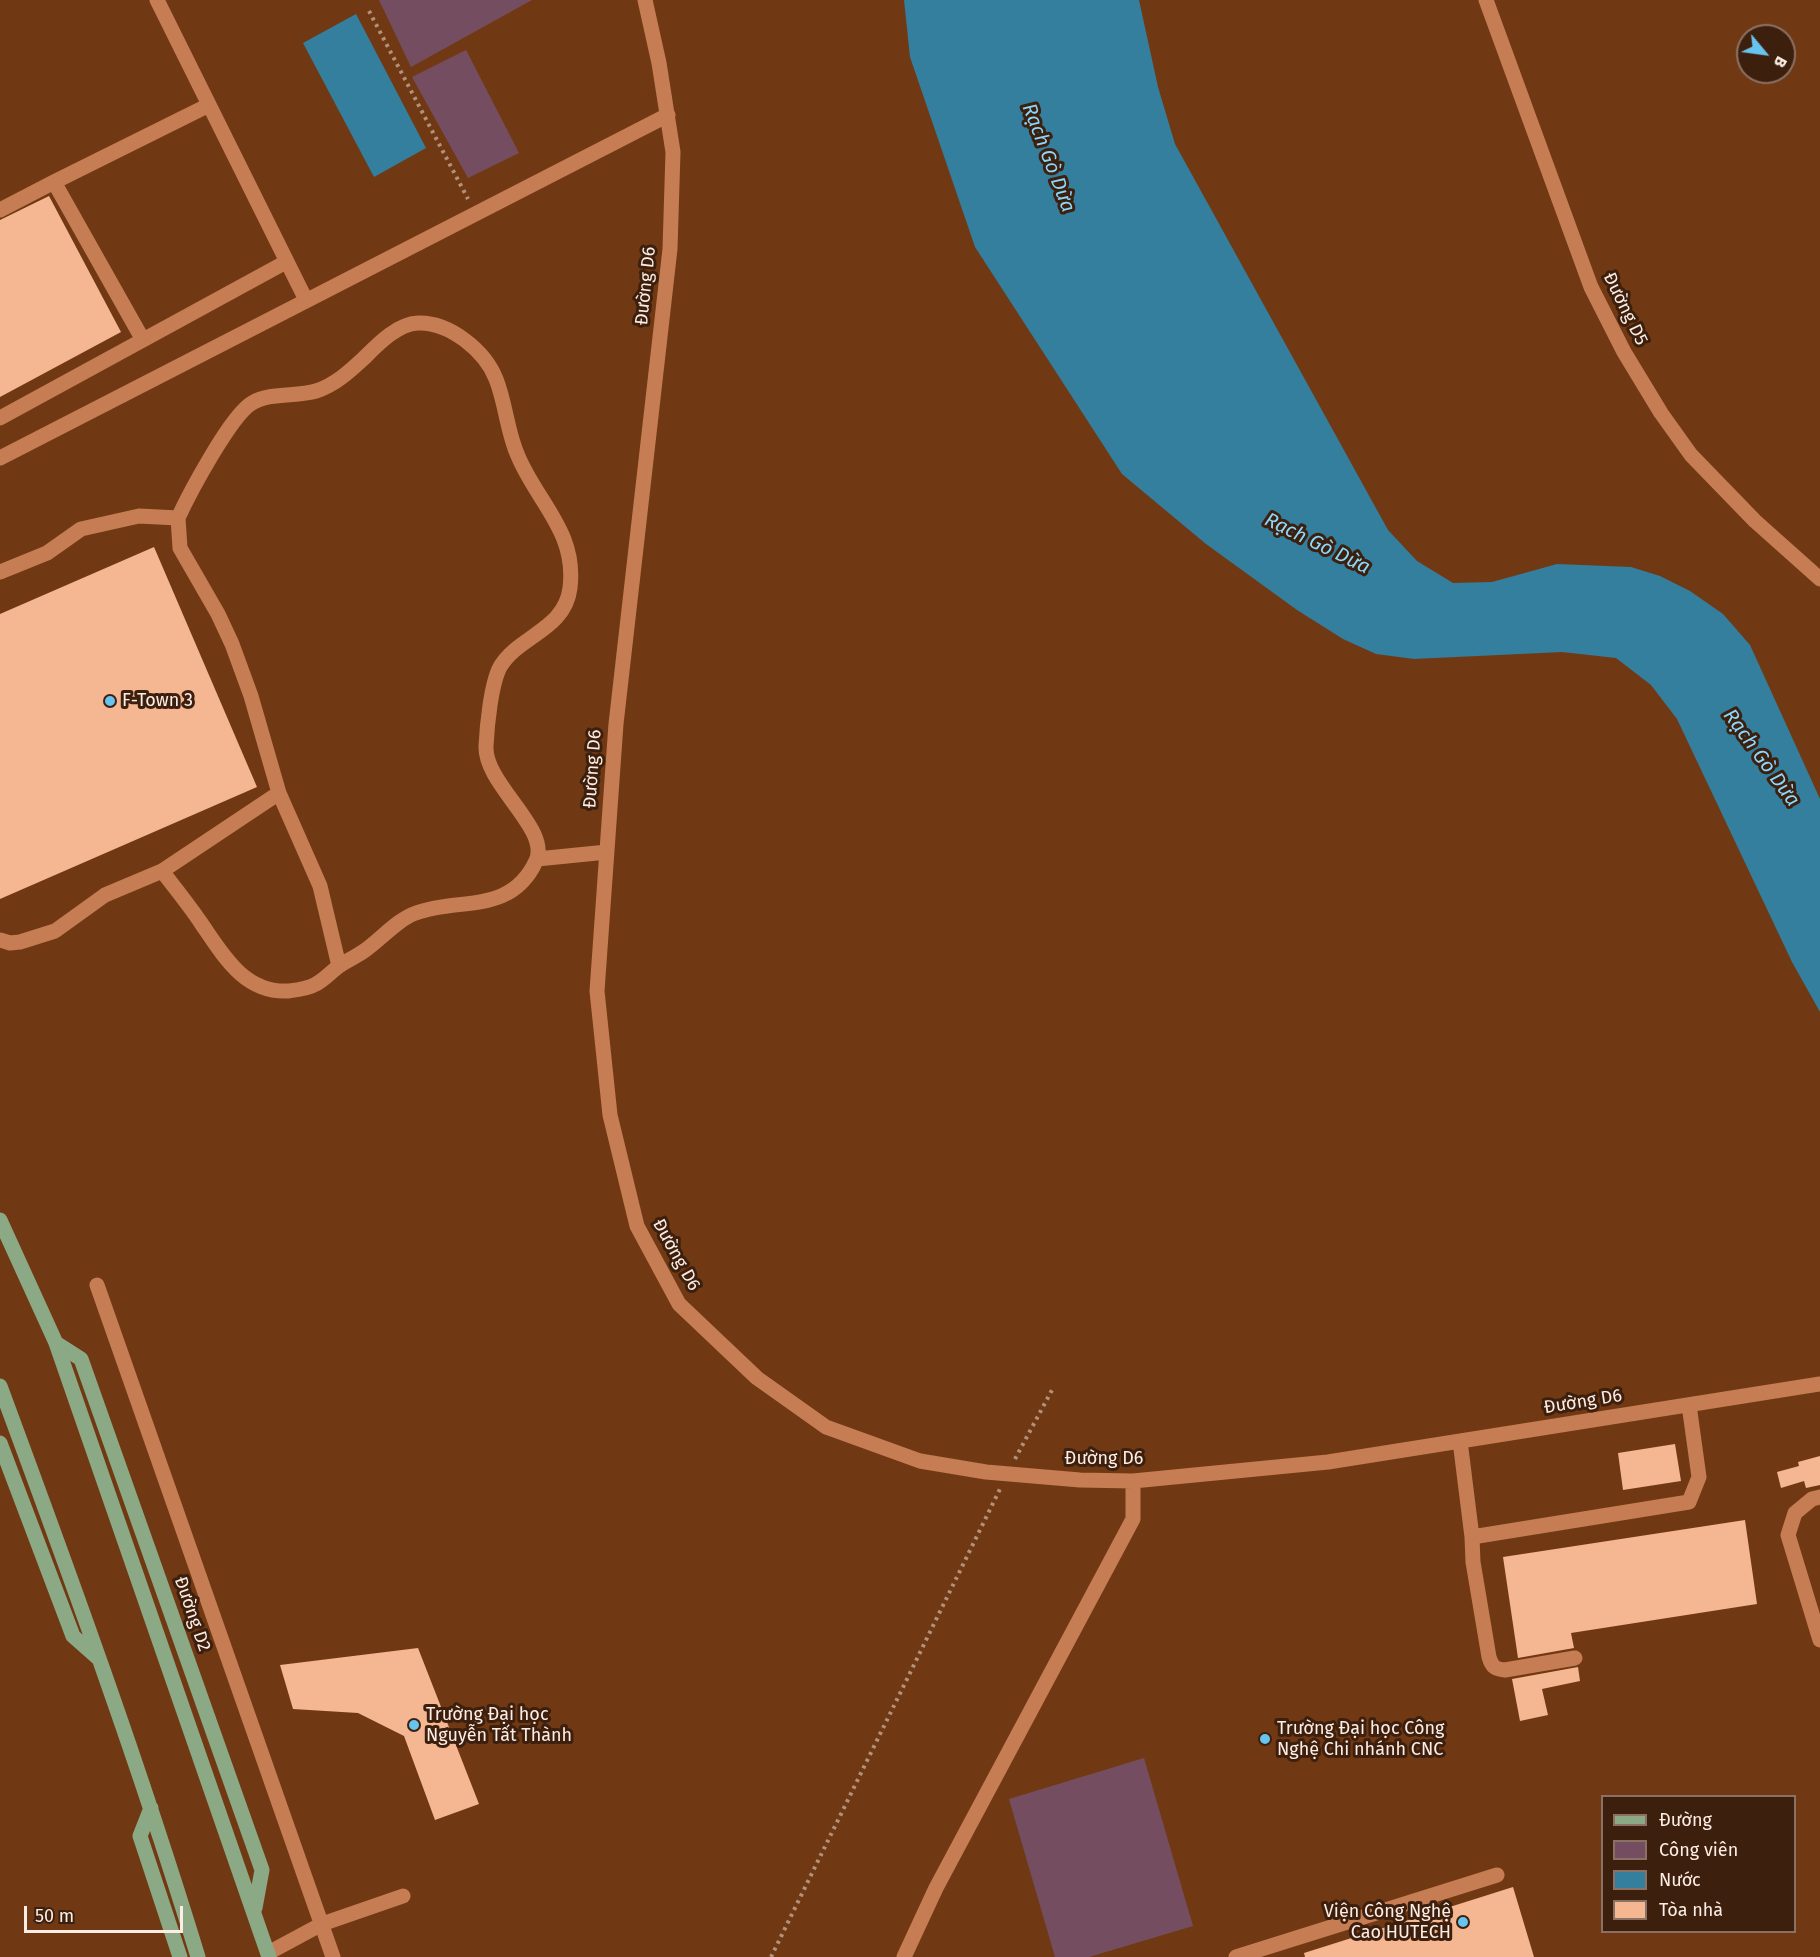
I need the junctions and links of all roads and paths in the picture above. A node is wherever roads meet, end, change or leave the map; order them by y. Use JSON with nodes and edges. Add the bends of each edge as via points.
{"nodes":[{"id":1,"x":157,"y":0,"type":"edge"},
{"id":2,"x":645,"y":0,"type":"edge"},
{"id":3,"x":1486,"y":0,"type":"edge"},
{"id":4,"x":369,"y":11,"type":"dead end"},
{"id":5,"x":210,"y":105,"type":"junction"},
{"id":6,"x":668,"y":116,"type":"junction"},
{"id":7,"x":54,"y":182,"type":"junction"},
{"id":8,"x":0,"y":210,"type":"edge"},
{"id":9,"x":476,"y":213,"type":"junction"},
{"id":10,"x":286,"y":262,"type":"junction"},
{"id":11,"x":306,"y":300,"type":"junction"},
{"id":12,"x":143,"y":340,"type":"junction"},
{"id":13,"x":0,"y":418,"type":"edge"},
{"id":14,"x":0,"y":458,"type":"edge"},
{"id":15,"x":178,"y":518,"type":"junction"},
{"id":16,"x":0,"y":572,"type":"edge"},
{"id":17,"x":1820,"y":579,"type":"edge"},
{"id":18,"x":279,"y":793,"type":"junction"},
{"id":19,"x":607,"y":852,"type":"junction"},
{"id":20,"x":537,"y":859,"type":"junction"},
{"id":21,"x":162,"y":871,"type":"junction"},
{"id":22,"x":0,"y":940,"type":"edge"},
{"id":23,"x":339,"y":966,"type":"junction"},
{"id":24,"x":0,"y":1220,"type":"edge"},
{"id":25,"x":97,"y":1285,"type":"dead end"},
{"id":26,"x":1820,"y":1384,"type":"edge"},
{"id":27,"x":0,"y":1386,"type":"edge"},
{"id":28,"x":1052,"y":1390,"type":"dead end"},
{"id":29,"x":1689,"y":1405,"type":"junction"},
{"id":30,"x":1460,"y":1442,"type":"junction"},
{"id":31,"x":0,"y":1443,"type":"edge"},
{"id":32,"x":1007,"y":1475,"type":"junction"},
{"id":33,"x":1133,"y":1481,"type":"junction"},
{"id":34,"x":1820,"y":1497,"type":"edge"},
{"id":35,"x":1472,"y":1537,"type":"junction"},
{"id":36,"x":1814,"y":1597,"type":"edge"},
{"id":37,"x":1820,"y":1640,"type":"edge"},
{"id":38,"x":1575,"y":1658,"type":"dead end"},
{"id":39,"x":101,"y":1661,"type":"junction"},
{"id":40,"x":151,"y":1808,"type":"junction"},
{"id":41,"x":1497,"y":1875,"type":"dead end"},
{"id":42,"x":403,"y":1896,"type":"dead end"},
{"id":43,"x":322,"y":1924,"type":"junction"},
{"id":44,"x":268,"y":1955,"type":"edge"},
{"id":45,"x":180,"y":1957,"type":"edge"},
{"id":46,"x":198,"y":1957,"type":"edge"},
{"id":47,"x":333,"y":1957,"type":"edge"},
{"id":48,"x":771,"y":1957,"type":"edge"},
{"id":49,"x":904,"y":1957,"type":"edge"},
{"id":50,"x":1236,"y":1957,"type":"edge"}],
"edges":[{"from":1,"to":5,"type":"street"},
{"from":2,"to":6,"type":"street","name":"Đường D6"},
{"from":3,"to":17,"type":"street","name":"Đường D5","via":[[1591,287],[1624,352],[1692,455],[1755,521]]},
{"from":4,"to":9,"type":"path"},
{"from":5,"to":7,"type":"street"},
{"from":5,"to":10,"type":"street"},
{"from":6,"to":9,"type":"street"},
{"from":6,"to":19,"type":"street","name":"Đường D6","via":[[673,152],[670,249],[616,724]]},
{"from":7,"to":8,"type":"street"},
{"from":7,"to":12,"type":"street"},
{"from":9,"to":11,"type":"street"},
{"from":10,"to":11,"type":"street"},
{"from":10,"to":12,"type":"street"},
{"from":11,"to":14,"type":"street"},
{"from":12,"to":13,"type":"street"},
{"from":15,"to":16,"type":"street","via":[[139,516],[81,529],[47,553]]},
{"from":15,"to":18,"type":"street","via":[[180,548],[232,644]]},
{"from":15,"to":20,"type":"street","via":[[228,429],[253,403],[327,386],[392,333],[418,323],[439,327],[476,348],[495,376],[518,457],[555,517],[572,574],[566,606],[501,666],[488,722],[486,758],[536,838]]},
{"from":18,"to":21,"type":"street"},
{"from":18,"to":23,"type":"street","via":[[320,886]]},
{"from":19,"to":20,"type":"street"},
{"from":19,"to":32,"type":"street","name":"Đường D6","via":[[597,991],[610,1115],[637,1226],[679,1304],[757,1378],[826,1427],[920,1461]]},
{"from":20,"to":23,"type":"street","via":[[520,883],[498,898],[419,911]]},
{"from":21,"to":22,"type":"street","via":[[105,895],[43,936],[10,943]]},
{"from":21,"to":23,"type":"street","via":[[229,964],[252,983],[282,991],[304,989]]},
{"from":24,"to":44,"type":"main road","via":[[56,1343]]},
{"from":25,"to":43,"type":"street"},
{"from":26,"to":29,"type":"street","name":"Đường D6"},
{"from":27,"to":39,"type":"main road"},
{"from":28,"to":32,"type":"path"},
{"from":29,"to":30,"type":"street","name":"Đường D6"},
{"from":29,"to":35,"type":"street","via":[[1699,1477],[1689,1502]]},
{"from":30,"to":33,"type":"street","name":"Đường D6","via":[[1328,1462]]},
{"from":30,"to":35,"type":"street"},
{"from":31,"to":39,"type":"main road","via":[[72,1636]]},
{"from":32,"to":33,"type":"street","name":"Đường D6"},
{"from":32,"to":48,"type":"path"},
{"from":33,"to":49,"type":"street","via":[[1133,1519],[936,1888]]},
{"from":34,"to":36,"type":"street","via":[[1795,1513],[1788,1535]]},
{"from":35,"to":38,"type":"street","via":[[1492,1666],[1505,1670]]},
{"from":36,"to":37,"type":"street"},
{"from":39,"to":40,"type":"main road"},
{"from":40,"to":45,"type":"main road","via":[[141,1836]]},
{"from":40,"to":46,"type":"main road"},
{"from":41,"to":50,"type":"street"},
{"from":42,"to":43,"type":"street"},
{"from":43,"to":44,"type":"street"},
{"from":43,"to":47,"type":"street"}]}
